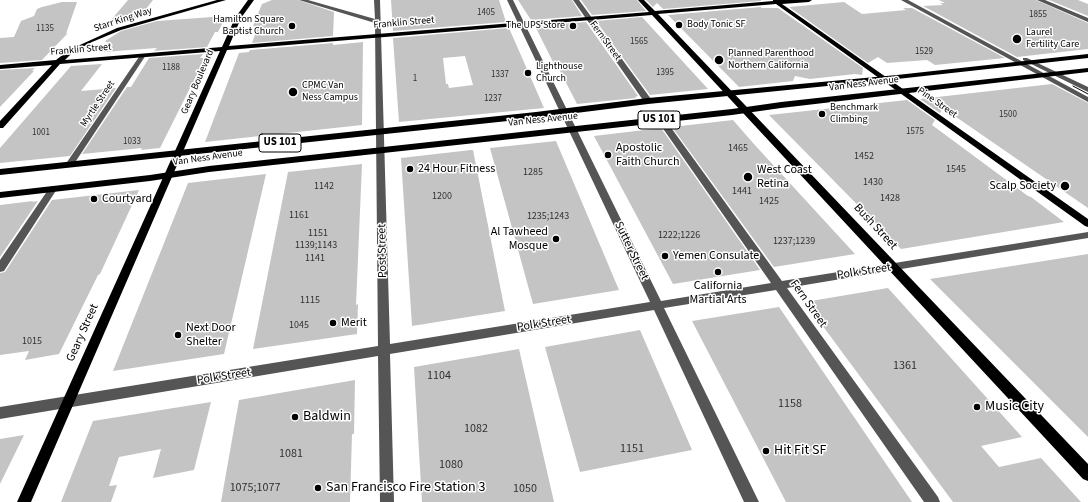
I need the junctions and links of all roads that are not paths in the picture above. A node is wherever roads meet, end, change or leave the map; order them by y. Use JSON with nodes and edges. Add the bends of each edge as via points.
{"nodes":[{"id":1,"x":223,"y":0,"type":"edge"},
{"id":2,"x":251,"y":0,"type":"edge"},
{"id":3,"x":302,"y":0,"type":"edge"},
{"id":4,"x":377,"y":0,"type":"edge"},
{"id":5,"x":510,"y":0,"type":"edge"},
{"id":6,"x":576,"y":0,"type":"edge"},
{"id":7,"x":641,"y":0,"type":"edge"},
{"id":8,"x":809,"y":0,"type":"edge"},
{"id":9,"x":904,"y":0,"type":"edge"},
{"id":10,"x":914,"y":0,"type":"edge"},
{"id":11,"x":1040,"y":0,"type":"edge"},
{"id":12,"x":775,"y":1,"type":"edge"},
{"id":13,"x":654,"y":13,"type":"junction"},
{"id":14,"x":588,"y":18,"type":"junction"},
{"id":15,"x":1088,"y":20,"type":"edge"},
{"id":16,"x":378,"y":22,"type":"junction"},
{"id":17,"x":521,"y":24,"type":"junction"},
{"id":18,"x":378,"y":36,"type":"junction"},
{"id":19,"x":225,"y":48,"type":"junction"},
{"id":20,"x":143,"y":55,"type":"junction"},
{"id":21,"x":1088,"y":56,"type":"edge"},
{"id":22,"x":58,"y":62,"type":"junction"},
{"id":23,"x":1033,"y":62,"type":"junction"},
{"id":24,"x":1021,"y":64,"type":"junction"},
{"id":25,"x":0,"y":67,"type":"edge"},
{"id":26,"x":1088,"y":70,"type":"edge"},
{"id":27,"x":1057,"y":74,"type":"junction"},
{"id":28,"x":1042,"y":76,"type":"junction"},
{"id":29,"x":884,"y":78,"type":"junction"},
{"id":30,"x":1088,"y":90,"type":"edge"},
{"id":31,"x":902,"y":91,"type":"junction"},
{"id":32,"x":730,"y":94,"type":"junction"},
{"id":33,"x":1088,"y":100,"type":"edge"},
{"id":34,"x":648,"y":102,"type":"junction"},
{"id":35,"x":745,"y":110,"type":"junction"},
{"id":36,"x":564,"y":111,"type":"junction"},
{"id":37,"x":661,"y":120,"type":"junction"},
{"id":38,"x":0,"y":126,"type":"edge"},
{"id":39,"x":572,"y":128,"type":"junction"},
{"id":40,"x":380,"y":132,"type":"junction"},
{"id":41,"x":380,"y":149,"type":"junction"},
{"id":42,"x":179,"y":153,"type":"junction"},
{"id":43,"x":69,"y":165,"type":"junction"},
{"id":44,"x":0,"y":172,"type":"edge"},
{"id":45,"x":169,"y":175,"type":"junction"},
{"id":46,"x":53,"y":189,"type":"junction"},
{"id":47,"x":0,"y":195,"type":"edge"},
{"id":48,"x":1088,"y":224,"type":"edge"},
{"id":49,"x":1088,"y":236,"type":"edge"},
{"id":50,"x":893,"y":267,"type":"junction"},
{"id":51,"x":0,"y":268,"type":"edge"},
{"id":52,"x":779,"y":286,"type":"junction"},
{"id":53,"x":657,"y":306,"type":"junction"},
{"id":54,"x":384,"y":350,"type":"junction"},
{"id":55,"x":69,"y":402,"type":"junction"},
{"id":56,"x":0,"y":413,"type":"edge"},
{"id":57,"x":1088,"y":474,"type":"edge"},
{"id":58,"x":24,"y":502,"type":"edge"},
{"id":59,"x":387,"y":502,"type":"edge"},
{"id":60,"x":752,"y":502,"type":"edge"},
{"id":61,"x":933,"y":502,"type":"edge"}],
"edges":[{"from":1,"to":22,"type":"main road","name":"Starr King Way","via":[[119,29],[81,46]]},
{"from":2,"to":19,"type":"main road","name":"Geary Boulevard","via":[[240,13]]},
{"from":3,"to":16,"type":"street"},
{"from":4,"to":16,"type":"street","name":"Post Street"},
{"from":5,"to":17,"type":"street","name":"Sutter Street"},
{"from":6,"to":14,"type":"street","name":"Fern Street"},
{"from":7,"to":13,"type":"main road","name":"Bush Street"},
{"from":8,"to":12,"type":"main road","name":"Franklin Street"},
{"from":9,"to":24,"type":"street"},
{"from":10,"to":23,"type":"street"},
{"from":11,"to":15,"type":"street"},
{"from":12,"to":13,"type":"main road","name":"Franklin Street"},
{"from":12,"to":29,"type":"main road","name":"Pine Street"},
{"from":13,"to":14,"type":"main road","name":"Franklin Street"},
{"from":13,"to":32,"type":"main road","name":"Bush Street"},
{"from":14,"to":17,"type":"main road","name":"Franklin Street"},
{"from":14,"to":34,"type":"street","name":"Fern Street"},
{"from":16,"to":18,"type":"street","name":"Post Street"},
{"from":17,"to":18,"type":"main road","name":"Franklin Street"},
{"from":17,"to":36,"type":"street","name":"Sutter Street"},
{"from":18,"to":19,"type":"main road","name":"Franklin Street"},
{"from":18,"to":40,"type":"street","name":"Post Street"},
{"from":19,"to":20,"type":"main road","name":"Franklin Street"},
{"from":19,"to":42,"type":"main road","name":"Geary Boulevard"},
{"from":20,"to":22,"type":"main road","name":"Franklin Street"},
{"from":20,"to":43,"type":"street","name":"Myrtle Street"},
{"from":21,"to":23,"type":"highway","name":"Van Ness Avenue","number":"US 101"},
{"from":22,"to":25,"type":"main road","name":"Franklin Street"},
{"from":22,"to":38,"type":"main road","name":"Starr King Way"},
{"from":23,"to":24,"type":"highway","name":"Van Ness Avenue","number":"US 101"},
{"from":23,"to":27,"type":"street"},
{"from":24,"to":28,"type":"street"},
{"from":24,"to":29,"type":"highway","name":"Van Ness Avenue","number":"US 101"},
{"from":26,"to":27,"type":"highway","name":"Van Ness Avenue","number":"US 101"},
{"from":27,"to":28,"type":"highway","name":"Van Ness Avenue","number":"US 101"},
{"from":27,"to":30,"type":"street"},
{"from":28,"to":31,"type":"highway","name":"Van Ness Avenue","number":"US 101"},
{"from":28,"to":33,"type":"street"},
{"from":29,"to":31,"type":"main road","name":"Pine Street"},
{"from":29,"to":32,"type":"highway","name":"Van Ness Avenue","number":"US 101"},
{"from":31,"to":35,"type":"highway","name":"Van Ness Avenue","number":"US 101"},
{"from":31,"to":48,"type":"main road","name":"Pine Street"},
{"from":32,"to":34,"type":"highway","name":"Van Ness Avenue","number":"US 101"},
{"from":32,"to":35,"type":"main road","name":"Bush Street"},
{"from":34,"to":36,"type":"highway","name":"Van Ness Avenue","number":"US 101"},
{"from":35,"to":37,"type":"highway","name":"Van Ness Avenue","number":"US 101"},
{"from":35,"to":50,"type":"main road","name":"Bush Street"},
{"from":36,"to":39,"type":"street","name":"Sutter Street"},
{"from":36,"to":40,"type":"highway","name":"Van Ness Avenue","number":"US 101"},
{"from":37,"to":39,"type":"highway","name":"Van Ness Avenue","number":"US 101"},
{"from":37,"to":52,"type":"street","name":"Fern Street"},
{"from":39,"to":41,"type":"highway","name":"Van Ness Avenue","number":"US 101"},
{"from":39,"to":53,"type":"street","name":"Sutter Street"},
{"from":40,"to":41,"type":"street","name":"Post Street"},
{"from":40,"to":42,"type":"highway","name":"Van Ness Avenue","number":"US 101"},
{"from":41,"to":45,"type":"highway","name":"Van Ness Avenue","number":"US 101"},
{"from":41,"to":54,"type":"street","name":"Post Street"},
{"from":42,"to":43,"type":"highway","name":"Van Ness Avenue","number":"US 101"},
{"from":42,"to":45,"type":"main road","name":"Geary Boulevard"},
{"from":43,"to":44,"type":"highway","name":"Van Ness Avenue","number":"US 101"},
{"from":45,"to":46,"type":"highway","name":"Van Ness Avenue","number":"US 101"},
{"from":45,"to":55,"type":"main road","name":"Geary Street"},
{"from":46,"to":47,"type":"highway","name":"Van Ness Avenue","number":"US 101"},
{"from":46,"to":51,"type":"street"},
{"from":49,"to":50,"type":"street","name":"Polk Street"},
{"from":50,"to":52,"type":"street","name":"Polk Street"},
{"from":50,"to":57,"type":"main road","name":"Bush Street"},
{"from":52,"to":53,"type":"street","name":"Polk Street"},
{"from":52,"to":61,"type":"street","name":"Fern Street"},
{"from":53,"to":54,"type":"street","name":"Polk Street"},
{"from":53,"to":60,"type":"street","name":"Sutter Street"},
{"from":54,"to":55,"type":"street","name":"Polk Street"},
{"from":54,"to":59,"type":"street","name":"Post Street"},
{"from":55,"to":56,"type":"street","name":"Polk Street"},
{"from":55,"to":58,"type":"main road","name":"Geary Street"}]}
